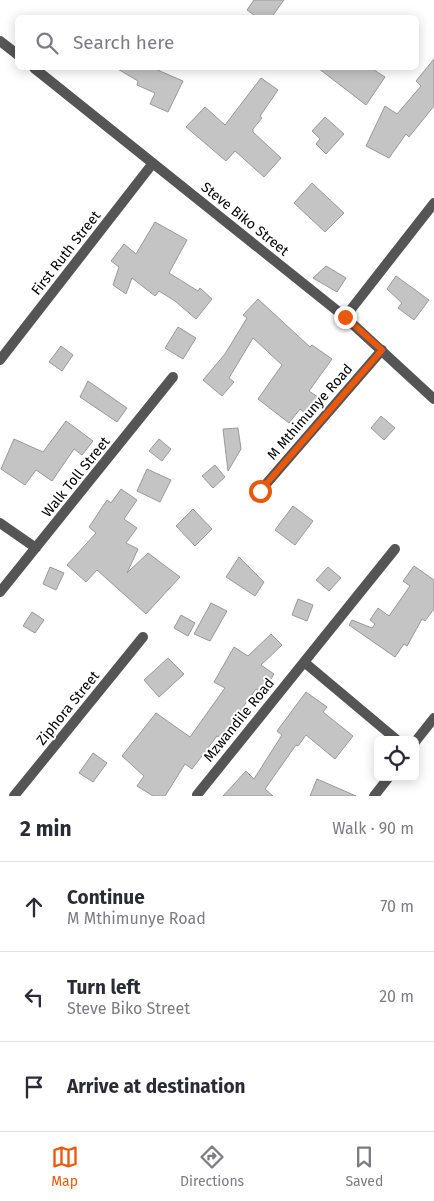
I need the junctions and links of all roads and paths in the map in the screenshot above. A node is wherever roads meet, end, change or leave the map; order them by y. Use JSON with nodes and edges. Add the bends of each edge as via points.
{"nodes":[{"id":1,"x":0,"y":41,"type":"edge"},
{"id":2,"x":15,"y":53,"type":"edge"},
{"id":3,"x":37,"y":70,"type":"edge"},
{"id":4,"x":153,"y":163,"type":"junction"},
{"id":5,"x":434,"y":203,"type":"edge"},
{"id":6,"x":345,"y":317,"type":"junction"},
{"id":7,"x":382,"y":350,"type":"junction"},
{"id":8,"x":0,"y":360,"type":"edge"},
{"id":9,"x":172,"y":377,"type":"dead end"},
{"id":10,"x":434,"y":399,"type":"edge"},
{"id":11,"x":260,"y":491,"type":"dead end"},
{"id":12,"x":0,"y":523,"type":"edge"},
{"id":13,"x":36,"y":548,"type":"junction"},
{"id":14,"x":395,"y":549,"type":"dead end"},
{"id":15,"x":0,"y":592,"type":"edge"},
{"id":16,"x":143,"y":637,"type":"dead end"},
{"id":17,"x":304,"y":662,"type":"junction"},
{"id":18,"x":434,"y":718,"type":"edge"},
{"id":19,"x":392,"y":736,"type":"edge"},
{"id":20,"x":419,"y":737,"type":"edge"},
{"id":21,"x":386,"y":781,"type":"edge"},
{"id":22,"x":197,"y":795,"type":"edge"},
{"id":23,"x":14,"y":796,"type":"edge"},
{"id":24,"x":374,"y":796,"type":"edge"}],
"edges":[{"from":1,"to":2,"type":"street"},
{"from":3,"to":4,"type":"street","name":"Steve Biko Street"},
{"from":4,"to":6,"type":"street","name":"Steve Biko Street"},
{"from":4,"to":8,"type":"street","name":"First Ruth Street"},
{"from":5,"to":6,"type":"street"},
{"from":6,"to":7,"type":"street","name":"Steve Biko Street"},
{"from":7,"to":10,"type":"street","name":"Steve Biko Street"},
{"from":7,"to":11,"type":"street","name":"M Mthimunye Road"},
{"from":9,"to":13,"type":"street","name":"Walk Toll Street"},
{"from":12,"to":13,"type":"street"},
{"from":13,"to":15,"type":"street","name":"Walk Toll Street"},
{"from":14,"to":17,"type":"street","name":"Mzwandile Road"},
{"from":16,"to":23,"type":"street","name":"Ziphora Street"},
{"from":17,"to":19,"type":"street"},
{"from":17,"to":22,"type":"street","name":"Mzwandile Road"},
{"from":18,"to":20,"type":"street"},
{"from":21,"to":24,"type":"street"}]}
